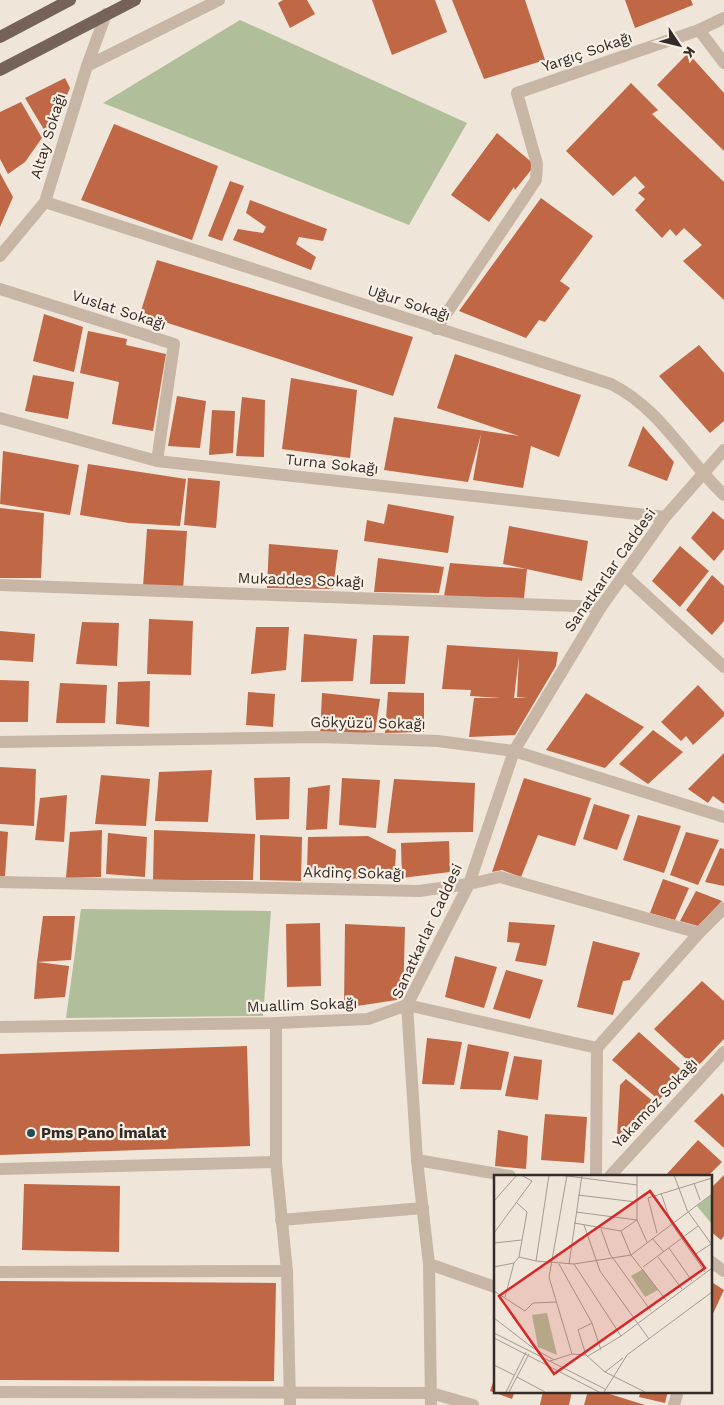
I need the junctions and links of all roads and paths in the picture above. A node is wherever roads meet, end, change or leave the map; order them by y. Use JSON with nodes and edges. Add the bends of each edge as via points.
{"nodes":[{"id":1,"x":70,"y":0,"type":"edge"},
{"id":2,"x":135,"y":0,"type":"edge"},
{"id":3,"x":219,"y":0,"type":"edge"},
{"id":4,"x":106,"y":14,"type":"junction"},
{"id":5,"x":724,"y":18,"type":"edge"},
{"id":6,"x":699,"y":30,"type":"junction"},
{"id":7,"x":0,"y":37,"type":"edge"},
{"id":8,"x":724,"y":62,"type":"edge"},
{"id":9,"x":87,"y":66,"type":"junction"},
{"id":10,"x":0,"y":70,"type":"edge"},
{"id":11,"x":45,"y":202,"type":"junction"},
{"id":12,"x":0,"y":256,"type":"edge"},
{"id":13,"x":0,"y":289,"type":"edge"},
{"id":14,"x":436,"y":329,"type":"junction"},
{"id":15,"x":0,"y":418,"type":"edge"},
{"id":16,"x":724,"y":450,"type":"edge"},
{"id":17,"x":157,"y":461,"type":"junction"},
{"id":18,"x":702,"y":474,"type":"junction"},
{"id":19,"x":724,"y":495,"type":"edge"},
{"id":20,"x":665,"y":517,"type":"junction"},
{"id":21,"x":624,"y":575,"type":"junction"},
{"id":22,"x":0,"y":585,"type":"edge"},
{"id":23,"x":601,"y":607,"type":"junction"},
{"id":24,"x":724,"y":667,"type":"edge"},
{"id":25,"x":0,"y":742,"type":"edge"},
{"id":26,"x":514,"y":751,"type":"junction"},
{"id":27,"x":724,"y":817,"type":"edge"},
{"id":28,"x":0,"y":882,"type":"edge"},
{"id":29,"x":469,"y":884,"type":"junction"},
{"id":30,"x":724,"y":908,"type":"edge"},
{"id":31,"x":699,"y":932,"type":"junction"},
{"id":32,"x":407,"y":1005,"type":"junction"},
{"id":33,"x":276,"y":1023,"type":"junction"},
{"id":34,"x":0,"y":1027,"type":"edge"},
{"id":35,"x":597,"y":1048,"type":"junction"},
{"id":36,"x":724,"y":1052,"type":"edge"},
{"id":37,"x":417,"y":1160,"type":"junction"},
{"id":38,"x":276,"y":1162,"type":"junction"},
{"id":39,"x":0,"y":1169,"type":"edge"},
{"id":40,"x":504,"y":1175,"type":"edge"},
{"id":41,"x":596,"y":1175,"type":"edge"},
{"id":42,"x":611,"y":1175,"type":"edge"},
{"id":43,"x":423,"y":1208,"type":"junction"},
{"id":44,"x":281,"y":1220,"type":"junction"},
{"id":45,"x":429,"y":1264,"type":"junction"},
{"id":46,"x":287,"y":1271,"type":"junction"},
{"id":47,"x":0,"y":1272,"type":"edge"},
{"id":48,"x":494,"y":1287,"type":"edge"},
{"id":49,"x":0,"y":1392,"type":"edge"},
{"id":50,"x":678,"y":1392,"type":"edge"},
{"id":51,"x":133,"y":1399,"type":"edge"},
{"id":52,"x":290,"y":1399,"type":"edge"},
{"id":53,"x":431,"y":1399,"type":"edge"},
{"id":54,"x":473,"y":1405,"type":"edge"},
{"id":55,"x":674,"y":1405,"type":"edge"}],
"edges":[{"from":1,"to":7,"type":"main road"},
{"from":2,"to":4,"type":"main road"},
{"from":3,"to":9,"type":"street"},
{"from":4,"to":9,"type":"street","name":"Altay Sokağı"},
{"from":4,"to":10,"type":"main road"},
{"from":5,"to":6,"type":"street","name":"Yargıç Sokağı"},
{"from":6,"to":8,"type":"street"},
{"from":6,"to":14,"type":"street","name":"Yargıç Sokağı","via":[[517,94],[537,164],[536,180]]},
{"from":9,"to":11,"type":"street","name":"Altay Sokağı"},
{"from":11,"to":12,"type":"street","name":"Altay Sokağı"},
{"from":11,"to":14,"type":"street","name":"Uğur Sokağı"},
{"from":13,"to":17,"type":"street","name":"Vuslat Sokağı","via":[[174,344]]},
{"from":14,"to":18,"type":"street","name":"Uğur Sokağı","via":[[611,384],[626,392],[654,413]]},
{"from":15,"to":17,"type":"street","name":"Turna Sokağı"},
{"from":16,"to":18,"type":"street","name":"Sanatkarlar Caddesi"},
{"from":17,"to":20,"type":"street","name":"Turna Sokağı"},
{"from":18,"to":19,"type":"street","name":"Uğur Sokağı"},
{"from":18,"to":20,"type":"street","name":"Sanatkarlar Caddesi"},
{"from":20,"to":21,"type":"street","name":"Sanatkarlar Caddesi"},
{"from":21,"to":23,"type":"street","name":"Sanatkarlar Caddesi"},
{"from":21,"to":24,"type":"street"},
{"from":22,"to":23,"type":"street","name":"Mukaddes Sokağı"},
{"from":23,"to":26,"type":"street","name":"Sanatkarlar Caddesi"},
{"from":25,"to":26,"type":"street","name":"Gökyüzü Sokağı","via":[[320,738],[438,741]]},
{"from":26,"to":27,"type":"street","name":"Gökyüzü Sokağı"},
{"from":26,"to":29,"type":"street","name":"Sanatkarlar Caddesi"},
{"from":28,"to":29,"type":"street","name":"Akdinç Sokağı","via":[[419,891]]},
{"from":29,"to":31,"type":"street","name":"Akdinç Sokağı","via":[[500,877]]},
{"from":29,"to":32,"type":"street","name":"Sanatkarlar Caddesi"},
{"from":30,"to":31,"type":"street"},
{"from":31,"to":35,"type":"street"},
{"from":32,"to":33,"type":"street","name":"Muallim Sokağı","via":[[368,1019]]},
{"from":32,"to":35,"type":"street"},
{"from":32,"to":37,"type":"street","name":"Sanatkarlar Caddesi"},
{"from":33,"to":34,"type":"street","name":"Muallim Sokağı"},
{"from":33,"to":38,"type":"street"},
{"from":35,"to":41,"type":"street"},
{"from":36,"to":42,"type":"street","name":"Yakamoz Sokağı"},
{"from":37,"to":40,"type":"street"},
{"from":37,"to":43,"type":"street","name":"Sanatkarlar Caddesi"},
{"from":38,"to":39,"type":"street"},
{"from":38,"to":44,"type":"street"},
{"from":43,"to":44,"type":"street"},
{"from":43,"to":45,"type":"street","name":"Sanatkarlar Caddesi"},
{"from":44,"to":46,"type":"street"},
{"from":45,"to":48,"type":"street"},
{"from":45,"to":53,"type":"street","name":"Sanatkarlar Caddesi"},
{"from":46,"to":47,"type":"street"},
{"from":46,"to":52,"type":"street"},
{"from":49,"to":51,"type":"street"},
{"from":50,"to":55,"type":"street"},
{"from":51,"to":52,"type":"street"},
{"from":52,"to":53,"type":"street"},
{"from":53,"to":54,"type":"street"}]}
